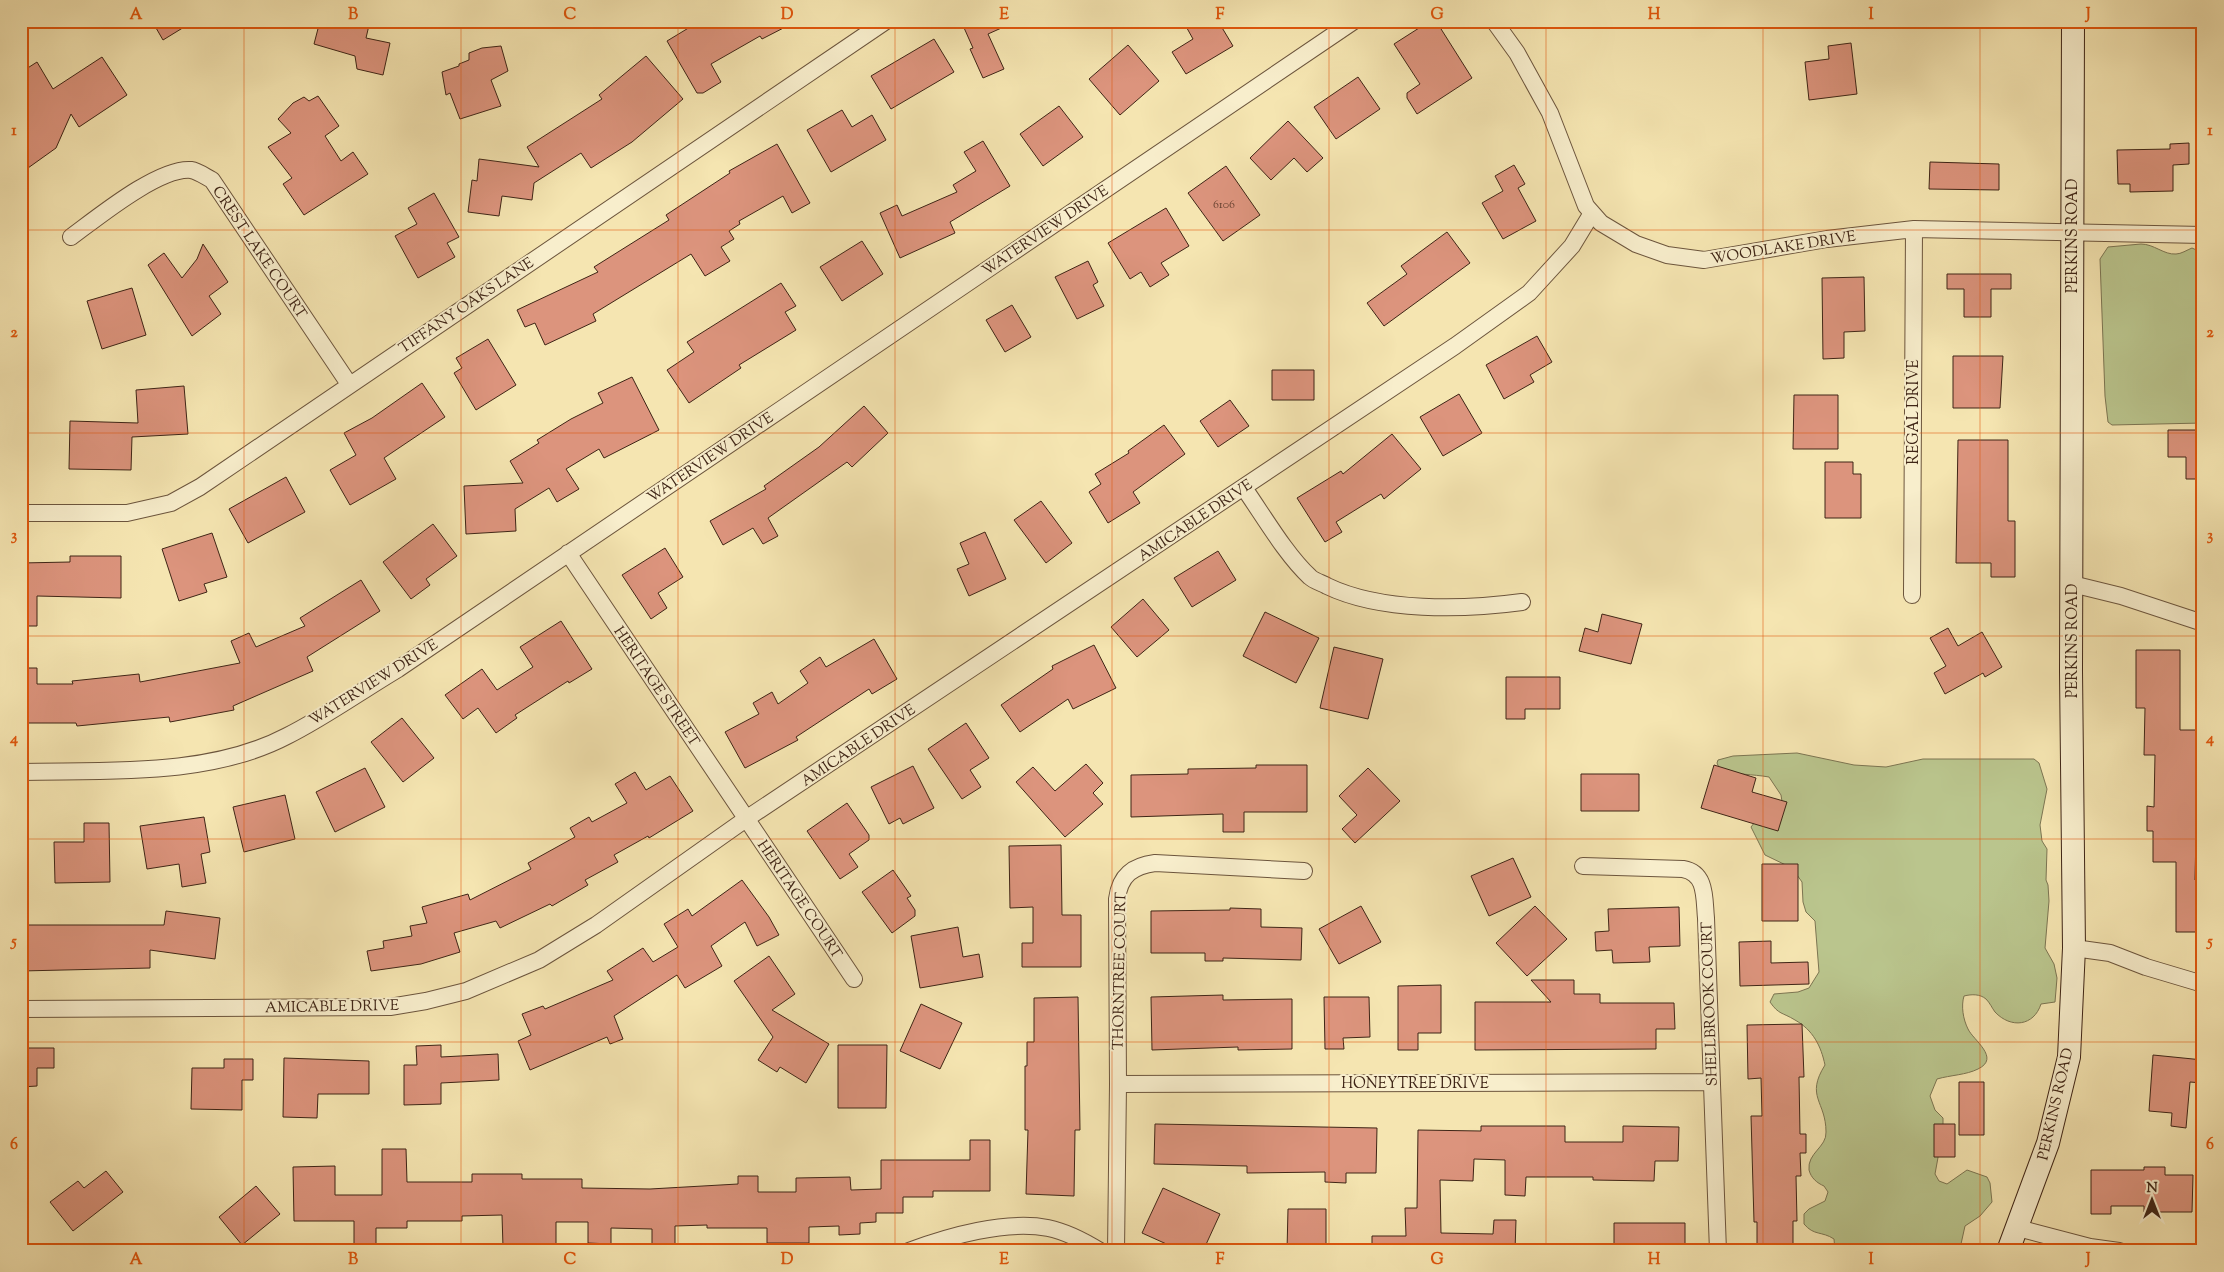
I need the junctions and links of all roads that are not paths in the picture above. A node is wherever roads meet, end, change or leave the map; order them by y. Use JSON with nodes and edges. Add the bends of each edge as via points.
{"nodes":[{"id":1,"x":886,"y":21,"type":"edge"},
{"id":2,"x":1354,"y":21,"type":"edge"},
{"id":3,"x":1494,"y":21,"type":"edge"},
{"id":4,"x":2073,"y":21,"type":"edge"},
{"id":5,"x":1592,"y":213,"type":"junction"},
{"id":6,"x":1914,"y":229,"type":"junction"},
{"id":7,"x":2072,"y":232,"type":"junction"},
{"id":8,"x":2203,"y":235,"type":"edge"},
{"id":9,"x":71,"y":237,"type":"dead end"},
{"id":10,"x":349,"y":384,"type":"junction"},
{"id":11,"x":1244,"y":488,"type":"junction"},
{"id":12,"x":21,"y":513,"type":"edge"},
{"id":13,"x":568,"y":553,"type":"junction"},
{"id":14,"x":2072,"y":584,"type":"junction"},
{"id":15,"x":1912,"y":595,"type":"dead end"},
{"id":16,"x":1522,"y":602,"type":"dead end"},
{"id":17,"x":2203,"y":623,"type":"edge"},
{"id":18,"x":21,"y":772,"type":"edge"},
{"id":19,"x":746,"y":819,"type":"junction"},
{"id":20,"x":1583,"y":866,"type":"dead end"},
{"id":21,"x":1304,"y":871,"type":"dead end"},
{"id":22,"x":2074,"y":948,"type":"junction"},
{"id":23,"x":854,"y":979,"type":"dead end"},
{"id":24,"x":2203,"y":984,"type":"edge"},
{"id":25,"x":21,"y":1009,"type":"edge"},
{"id":26,"x":1712,"y":1082,"type":"junction"},
{"id":27,"x":1118,"y":1084,"type":"junction"},
{"id":28,"x":2018,"y":1228,"type":"junction"},
{"id":29,"x":909,"y":1251,"type":"edge"},
{"id":30,"x":1100,"y":1251,"type":"edge"},
{"id":31,"x":1116,"y":1251,"type":"edge"},
{"id":32,"x":1718,"y":1251,"type":"edge"},
{"id":33,"x":2008,"y":1251,"type":"edge"},
{"id":34,"x":2119,"y":1251,"type":"edge"}],
"edges":[{"from":1,"to":10,"type":"street","name":"TIFFANY OAKS LANE"},
{"from":2,"to":13,"type":"street","name":"WATERVIEW DRIVE"},
{"from":3,"to":5,"type":"street","name":"WOODLAKE DRIVE","via":[[1518,54],[1550,114],[1586,206]]},
{"from":4,"to":7,"type":"main road","name":"PERKINS ROAD"},
{"from":5,"to":6,"type":"street","name":"WOODLAKE DRIVE","via":[[1601,223],[1636,244],[1668,255],[1704,260],[1827,238]]},
{"from":5,"to":11,"type":"street","name":"AMICABLE DRIVE","via":[[1572,246],[1529,293]]},
{"from":6,"to":7,"type":"street","name":"WOODLAKE DRIVE"},
{"from":6,"to":15,"type":"street","name":"REGAL DRIVE"},
{"from":7,"to":8,"type":"street","name":"WOODLAKE DRIVE"},
{"from":7,"to":14,"type":"main road","name":"PERKINS ROAD"},
{"from":9,"to":10,"type":"street","name":"CREST LAKE COURT","via":[[136,191],[174,172],[192,170],[212,180]]},
{"from":10,"to":12,"type":"street","name":"TIFFANY OAKS LANE","via":[[200,487],[171,503],[127,513]]},
{"from":11,"to":16,"type":"street","via":[[1311,578],[1344,594],[1374,602],[1457,607]]},
{"from":11,"to":19,"type":"street","name":"AMICABLE DRIVE"},
{"from":13,"to":18,"type":"street","name":"WATERVIEW DRIVE","via":[[398,669],[287,737],[204,762],[142,770]]},
{"from":13,"to":19,"type":"street","name":"HERITAGE STREET"},
{"from":14,"to":17,"type":"street"},
{"from":14,"to":22,"type":"main road","name":"PERKINS ROAD"},
{"from":19,"to":23,"type":"street","name":"HERITAGE COURT"},
{"from":19,"to":25,"type":"street","name":"AMICABLE DRIVE","via":[[596,925],[540,960],[490,982],[444,997],[371,1008]]},
{"from":20,"to":26,"type":"street","name":"SHELLBROOK COURT","via":[[1677,868],[1692,871],[1700,878],[1706,918]]},
{"from":21,"to":27,"type":"street","name":"THORNTREE COURT","via":[[1155,863],[1137,866],[1125,876],[1117,899]]},
{"from":22,"to":24,"type":"street","via":[[2110,953],[2146,968]]},
{"from":22,"to":28,"type":"main road","name":"PERKINS ROAD","via":[[2069,1057],[2048,1143]]},
{"from":26,"to":27,"type":"street","name":"HONEYTREE DRIVE"},
{"from":26,"to":32,"type":"street","name":"SHELLBROOK COURT"},
{"from":27,"to":31,"type":"street","name":"THORNTREE COURT"},
{"from":28,"to":33,"type":"main road","name":"PERKINS ROAD"},
{"from":28,"to":34,"type":"street","via":[[2090,1247]]},
{"from":29,"to":30,"type":"street","via":[[962,1235],[1021,1225],[1061,1231]]}]}
